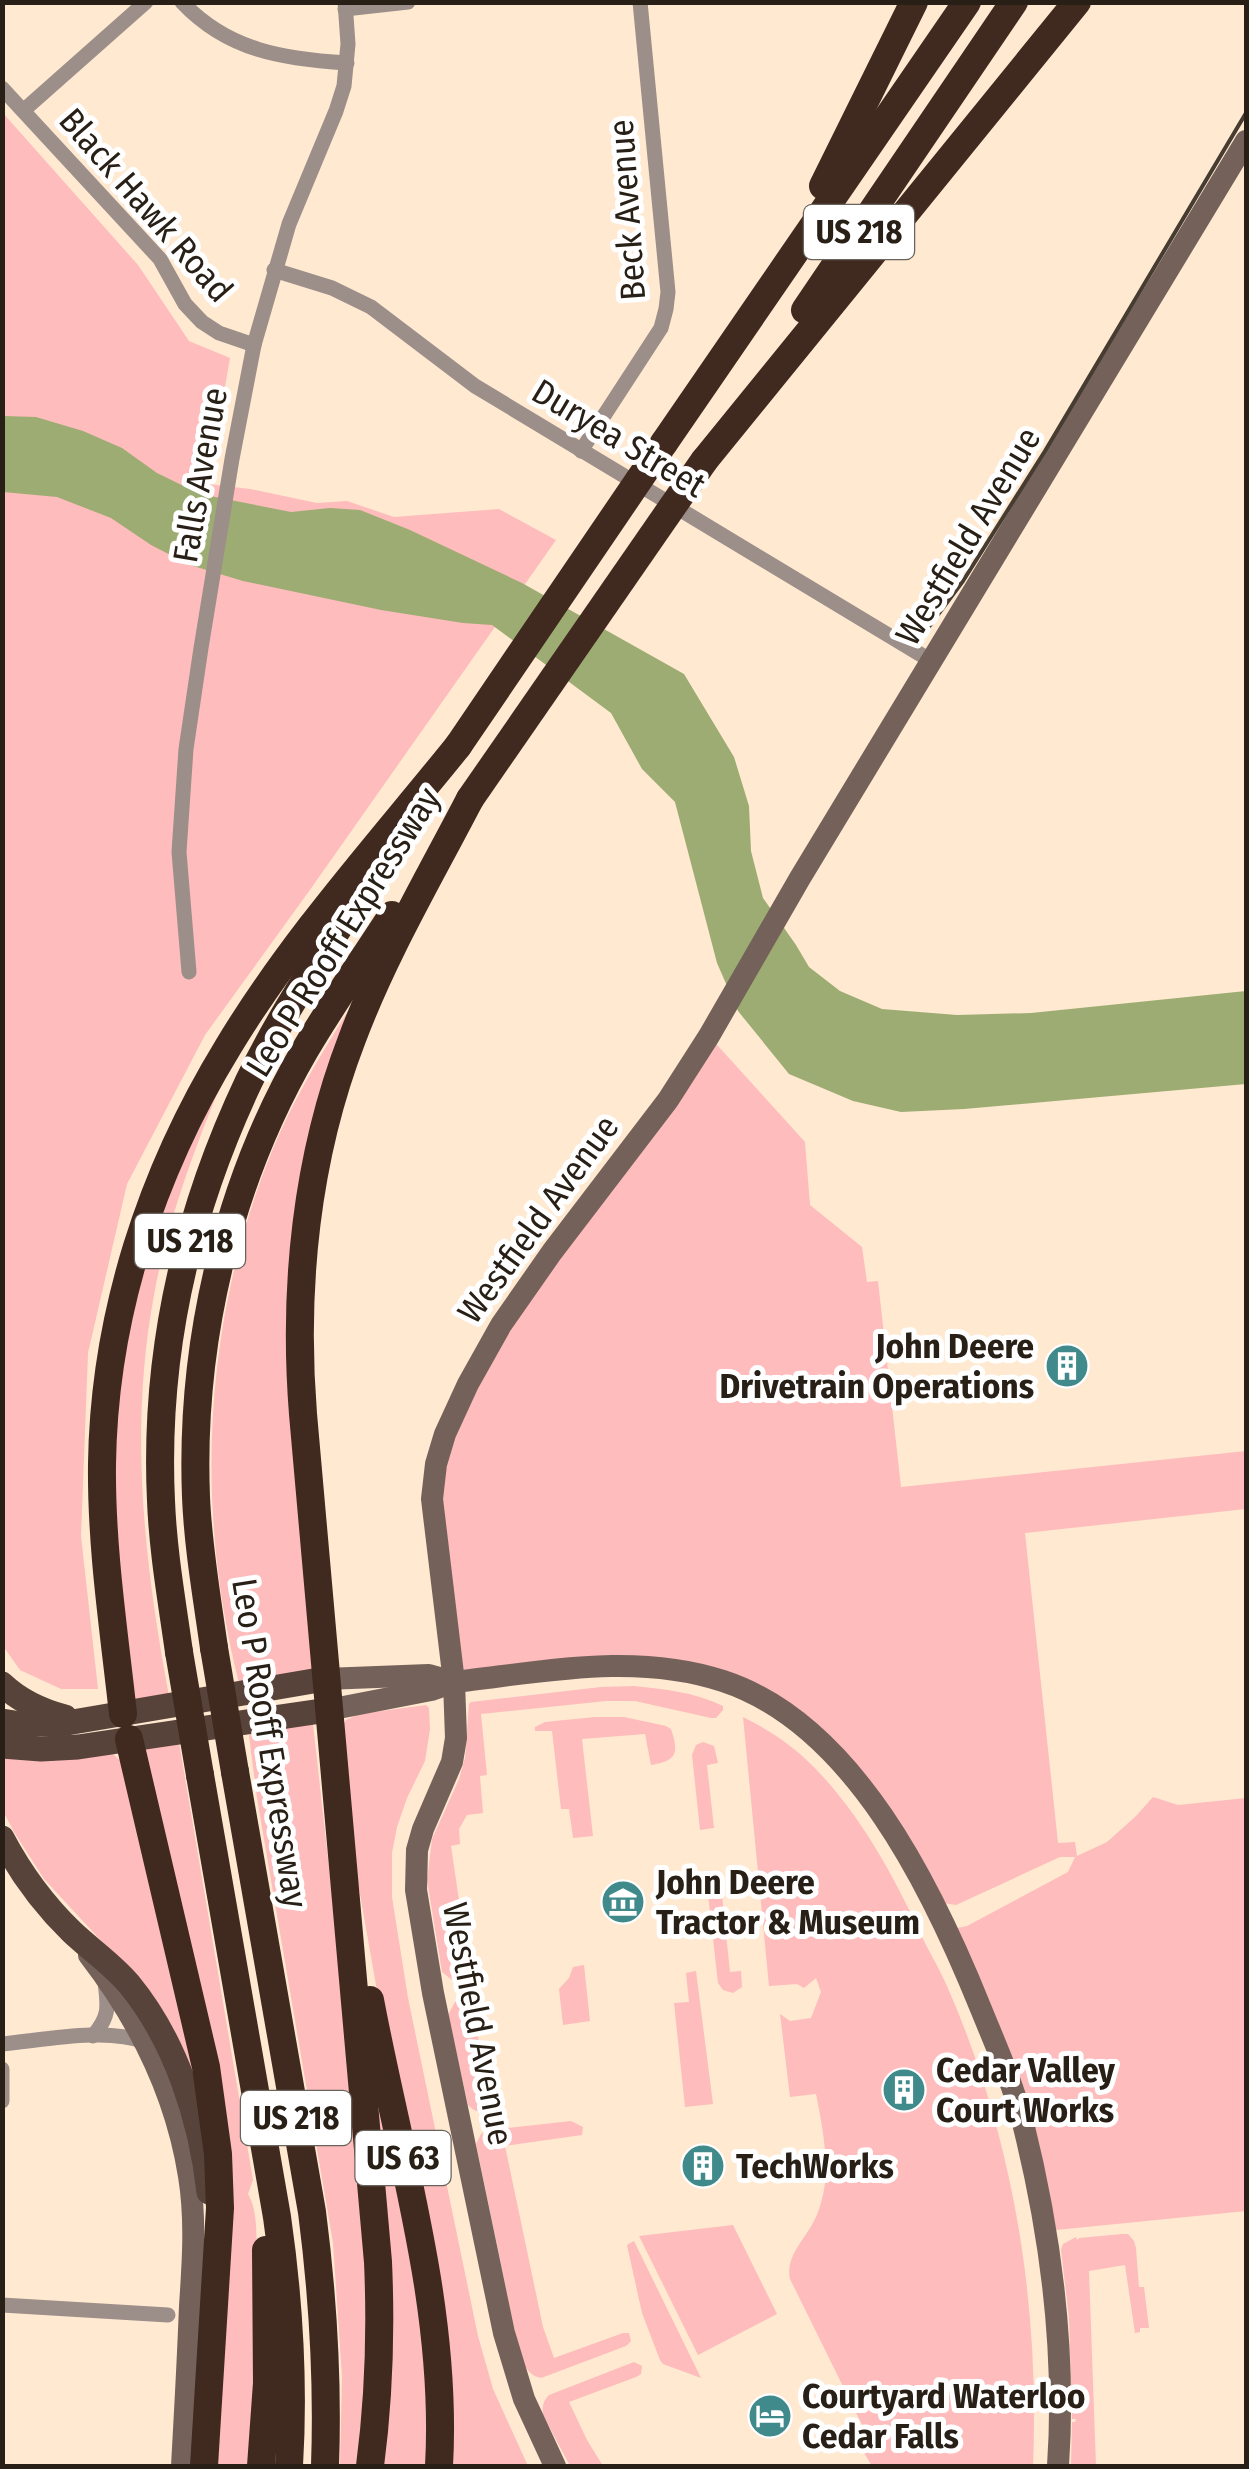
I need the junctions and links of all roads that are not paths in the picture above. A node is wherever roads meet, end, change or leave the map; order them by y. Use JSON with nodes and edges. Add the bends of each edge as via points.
{"nodes":[{"id":1,"x":146,"y":2,"type":"edge"},
{"id":2,"x":182,"y":2,"type":"edge"},
{"id":3,"x":408,"y":2,"type":"edge"},
{"id":4,"x":640,"y":2,"type":"edge"},
{"id":5,"x":914,"y":2,"type":"edge"},
{"id":6,"x":966,"y":2,"type":"edge"},
{"id":7,"x":1014,"y":2,"type":"edge"},
{"id":8,"x":1076,"y":2,"type":"edge"},
{"id":9,"x":345,"y":6,"type":"edge"},
{"id":10,"x":347,"y":63,"type":"junction"},
{"id":11,"x":2,"y":88,"type":"edge"},
{"id":12,"x":24,"y":110,"type":"junction"},
{"id":13,"x":1246,"y":141,"type":"edge"},
{"id":14,"x":274,"y":270,"type":"junction"},
{"id":15,"x":254,"y":344,"type":"junction"},
{"id":16,"x":672,"y":432,"type":"junction"},
{"id":17,"x":581,"y":451,"type":"junction"},
{"id":18,"x":704,"y":460,"type":"junction"},
{"id":19,"x":932,"y":662,"type":"junction"},
{"id":20,"x":367,"y":869,"type":"junction"},
{"id":21,"x":413,"y":893,"type":"junction"},
{"id":22,"x":189,"y":972,"type":"dead end"},
{"id":23,"x":325,"y":1679,"type":"junction"},
{"id":24,"x":454,"y":1682,"type":"junction"},
{"id":25,"x":2,"y":1684,"type":"edge"},
{"id":26,"x":328,"y":1710,"type":"junction"},
{"id":27,"x":80,"y":1721,"type":"junction"},
{"id":28,"x":2,"y":1722,"type":"edge"},
{"id":29,"x":126,"y":1726,"type":"junction"},
{"id":30,"x":2,"y":1746,"type":"edge"},
{"id":31,"x":2,"y":1838,"type":"edge"},
{"id":32,"x":342,"y":1852,"type":"junction"},
{"id":33,"x":71,"y":1932,"type":"junction"},
{"id":34,"x":103,"y":1973,"type":"junction"},
{"id":35,"x":93,"y":2036,"type":"junction"},
{"id":36,"x":146,"y":2042,"type":"junction"},
{"id":37,"x":2,"y":2044,"type":"edge"},
{"id":38,"x":2,"y":2069,"type":"edge"},
{"id":39,"x":2,"y":2101,"type":"edge"},
{"id":40,"x":265,"y":2144,"type":"junction"},
{"id":41,"x":2,"y":2305,"type":"edge"},
{"id":42,"x":213,"y":2311,"type":"junction"},
{"id":43,"x":168,"y":2316,"type":"dead end"},
{"id":44,"x":182,"y":2466,"type":"edge"},
{"id":45,"x":204,"y":2466,"type":"edge"},
{"id":46,"x":261,"y":2466,"type":"edge"},
{"id":47,"x":289,"y":2466,"type":"edge"},
{"id":48,"x":325,"y":2466,"type":"edge"},
{"id":49,"x":370,"y":2466,"type":"edge"},
{"id":50,"x":439,"y":2466,"type":"edge"},
{"id":51,"x":556,"y":2466,"type":"edge"},
{"id":52,"x":1058,"y":2466,"type":"edge"}],
"edges":[{"from":1,"to":12,"type":"street"},
{"from":2,"to":10,"type":"street","via":[[246,46]]},
{"from":3,"to":9,"type":"street"},
{"from":4,"to":17,"type":"street","name":"Beck Avenue","via":[[666,310],[661,328]]},
{"from":5,"to":16,"type":"highway","via":[[823,186]]},
{"from":6,"to":16,"type":"highway","name":"Leo P Rooff Expressway","number":"US 218"},
{"from":7,"to":18,"type":"highway","name":"Leo P Rooff Expressway","number":"US 218"},
{"from":8,"to":18,"type":"highway"},
{"from":9,"to":10,"type":"street","name":"Falls Avenue"},
{"from":10,"to":14,"type":"street","name":"Falls Avenue","via":[[336,111]]},
{"from":11,"to":12,"type":"street","name":"Black Hawk Road"},
{"from":12,"to":15,"type":"street","name":"Black Hawk Road","via":[[160,258],[202,322]]},
{"from":13,"to":19,"type":"street","name":"Westfield Avenue"},
{"from":14,"to":15,"type":"street","name":"Falls Avenue"},
{"from":14,"to":17,"type":"street","name":"Duryea Street","via":[[372,307],[475,386]]},
{"from":15,"to":22,"type":"street","name":"Falls Avenue","via":[[186,749],[179,852]]},
{"from":16,"to":20,"type":"highway","name":"Leo P Rooff Expressway","number":"US 218","bridge":true},
{"from":17,"to":19,"type":"street","name":"Duryea Street"},
{"from":18,"to":21,"type":"highway","name":"Leo P Rooff Expressway","number":"US 218","bridge":true},
{"from":19,"to":24,"type":"street","name":"Westfield Avenue","via":[[668,1100],[552,1252],[468,1384],[445,1434],[432,1499]]},
{"from":20,"to":29,"type":"highway","via":[[280,968],[228,1046],[157,1189],[128,1275],[102,1460],[104,1547]]},
{"from":20,"to":40,"type":"highway","name":"Leo P Rooff Expressway","number":"US 218","bridge":true,"via":[[250,1078],[202,1200],[169,1334],[161,1414],[165,1554]]},
{"from":21,"to":23,"type":"highway","via":[[335,1088],[304,1244],[299,1372]]},
{"from":21,"to":48,"type":"highway","name":"Leo P Rooff Expressway","number":"US 218","bridge":true,"via":[[305,1051],[262,1138],[216,1278],[200,1370],[195,1457],[214,1648],[319,2264]]},
{"from":23,"to":24,"type":"street","via":[[429,1675]]},
{"from":23,"to":26,"type":"highway","number":"US 63"},
{"from":23,"to":29,"type":"main road"},
{"from":24,"to":26,"type":"street"},
{"from":24,"to":51,"type":"street","name":"Westfield Avenue","via":[[452,1762],[417,1850],[416,1890],[504,2333],[524,2399]]},
{"from":24,"to":52,"type":"street","via":[[621,1664],[690,1672],[787,1713],[864,1791],[935,1902],[1021,2117],[1057,2315]]},
{"from":25,"to":27,"type":"main road","via":[[32,1705]]},
{"from":26,"to":29,"type":"main road"},
{"from":26,"to":32,"type":"highway","number":"US 63"},
{"from":27,"to":28,"type":"main road"},
{"from":27,"to":29,"type":"main road"},
{"from":29,"to":30,"type":"main road","via":[[62,1748]]},
{"from":29,"to":42,"type":"highway","via":[[214,2112],[220,2208]]},
{"from":31,"to":33,"type":"main road"},
{"from":32,"to":49,"type":"highway","via":[[378,2262]]},
{"from":32,"to":50,"type":"highway","number":"US 63","via":[[433,2320]]},
{"from":33,"to":34,"type":"street"},
{"from":33,"to":42,"type":"main road","via":[[130,1985],[185,2088],[208,2180]]},
{"from":34,"to":35,"type":"street","via":[[107,2013]]},
{"from":34,"to":36,"type":"street"},
{"from":35,"to":36,"type":"street"},
{"from":35,"to":37,"type":"street"},
{"from":36,"to":44,"type":"street","via":[[178,2124],[190,2179],[194,2238]]},
{"from":38,"to":39,"type":"street"},
{"from":40,"to":46,"type":"highway"},
{"from":40,"to":47,"type":"highway","name":"Leo P Rooff Expressway","number":"US 218","via":[[286,2290]]},
{"from":41,"to":43,"type":"street"},
{"from":42,"to":45,"type":"highway"}]}
